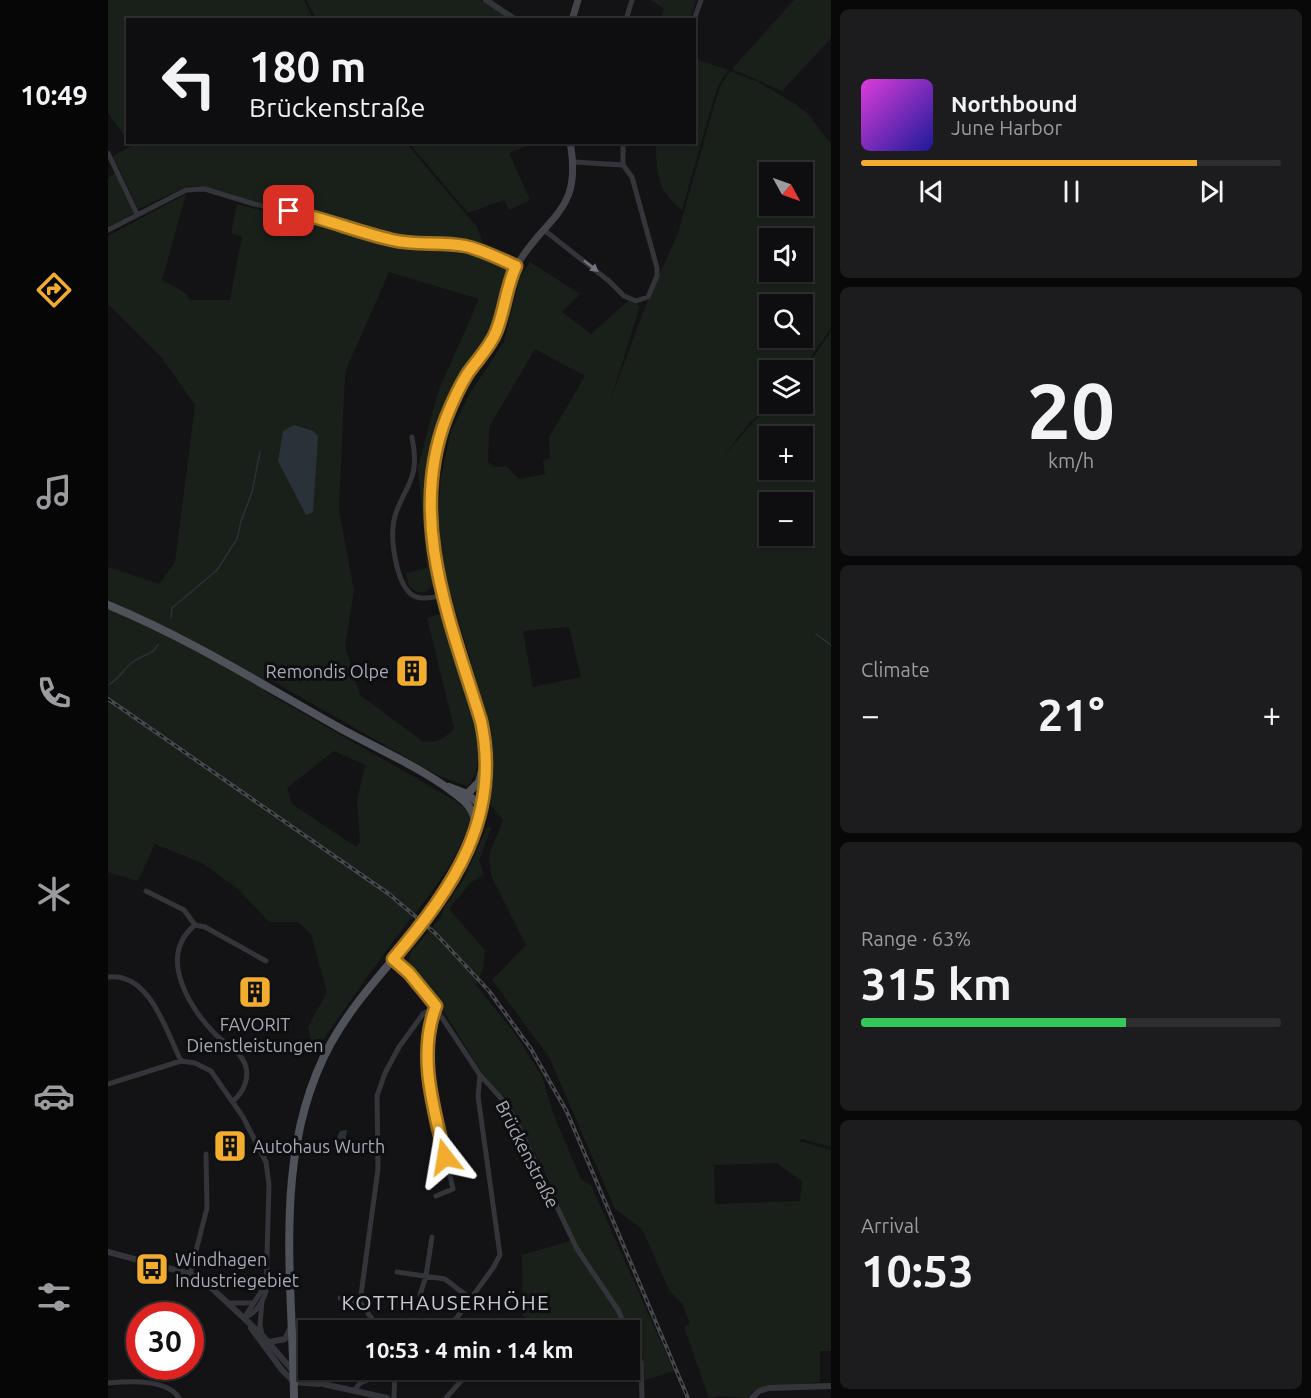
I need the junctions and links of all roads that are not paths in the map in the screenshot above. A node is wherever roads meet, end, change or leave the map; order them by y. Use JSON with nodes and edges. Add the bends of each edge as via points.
{"nodes":[{"id":1,"x":486,"y":0,"type":"edge"},
{"id":2,"x":578,"y":0,"type":"edge"},
{"id":3,"x":632,"y":0,"type":"edge"},
{"id":4,"x":701,"y":0,"type":"edge"},
{"id":5,"x":513,"y":18,"type":"edge"},
{"id":6,"x":573,"y":18,"type":"edge"},
{"id":7,"x":627,"y":18,"type":"edge"},
{"id":8,"x":695,"y":18,"type":"edge"},
{"id":9,"x":570,"y":144,"type":"edge"},
{"id":10,"x":623,"y":144,"type":"edge"},
{"id":11,"x":108,"y":153,"type":"edge"},
{"id":12,"x":574,"y":162,"type":"junction"},
{"id":13,"x":623,"y":165,"type":"junction"},
{"id":14,"x":137,"y":214,"type":"junction"},
{"id":15,"x":108,"y":230,"type":"edge"},
{"id":16,"x":544,"y":230,"type":"junction"},
{"id":17,"x":516,"y":266,"type":"junction"},
{"id":18,"x":412,"y":436,"type":"dead end"},
{"id":19,"x":442,"y":596,"type":"junction"},
{"id":20,"x":108,"y":605,"type":"edge"},
{"id":21,"x":486,"y":755,"type":"junction"},
{"id":22,"x":466,"y":797,"type":"junction"},
{"id":23,"x":483,"y":807,"type":"junction"},
{"id":24,"x":475,"y":833,"type":"junction"},
{"id":25,"x":146,"y":891,"type":"dead end"},
{"id":26,"x":195,"y":925,"type":"junction"},
{"id":27,"x":393,"y":959,"type":"junction"},
{"id":28,"x":266,"y":961,"type":"dead end"},
{"id":29,"x":108,"y":977,"type":"edge"},
{"id":30,"x":436,"y":1006,"type":"junction"},
{"id":31,"x":181,"y":1061,"type":"junction"},
{"id":32,"x":480,"y":1075,"type":"junction"},
{"id":33,"x":108,"y":1084,"type":"edge"},
{"id":34,"x":233,"y":1101,"type":"junction"},
{"id":35,"x":206,"y":1154,"type":"dead end"},
{"id":36,"x":436,"y":1196,"type":"dead end"},
{"id":37,"x":432,"y":1237,"type":"dead end"},
{"id":38,"x":108,"y":1252,"type":"edge"},
{"id":39,"x":397,"y":1272,"type":"dead end"},
{"id":40,"x":190,"y":1274,"type":"junction"},
{"id":41,"x":426,"y":1275,"type":"junction"},
{"id":42,"x":266,"y":1284,"type":"junction"},
{"id":43,"x":420,"y":1295,"type":"dead end"},
{"id":44,"x":340,"y":1298,"type":"dead end"},
{"id":45,"x":471,"y":1299,"type":"junction"},
{"id":46,"x":262,"y":1301,"type":"junction"},
{"id":47,"x":360,"y":1302,"type":"junction"},
{"id":48,"x":254,"y":1303,"type":"junction"},
{"id":49,"x":230,"y":1304,"type":"junction"},
{"id":50,"x":244,"y":1317,"type":"junction"},
{"id":51,"x":373,"y":1320,"type":"edge"},
{"id":52,"x":455,"y":1320,"type":"edge"},
{"id":53,"x":622,"y":1320,"type":"edge"},
{"id":54,"x":290,"y":1329,"type":"junction"},
{"id":55,"x":262,"y":1335,"type":"junction"},
{"id":56,"x":269,"y":1342,"type":"junction"},
{"id":57,"x":640,"y":1361,"type":"edge"},
{"id":58,"x":289,"y":1362,"type":"junction"},
{"id":59,"x":277,"y":1364,"type":"junction"},
{"id":60,"x":293,"y":1371,"type":"junction"},
{"id":61,"x":368,"y":1380,"type":"edge"},
{"id":62,"x":394,"y":1380,"type":"edge"},
{"id":63,"x":462,"y":1380,"type":"edge"},
{"id":64,"x":294,"y":1382,"type":"junction"},
{"id":65,"x":108,"y":1383,"type":"edge"},
{"id":66,"x":323,"y":1384,"type":"junction"},
{"id":67,"x":831,"y":1386,"type":"edge"},
{"id":68,"x":354,"y":1391,"type":"junction"},
{"id":69,"x":180,"y":1398,"type":"edge"},
{"id":70,"x":294,"y":1398,"type":"edge"},
{"id":71,"x":387,"y":1398,"type":"edge"},
{"id":72,"x":394,"y":1398,"type":"edge"},
{"id":73,"x":446,"y":1398,"type":"edge"},
{"id":74,"x":642,"y":1398,"type":"edge"},
{"id":75,"x":753,"y":1398,"type":"edge"}],
"edges":[{"from":1,"to":5,"type":"street"},
{"from":2,"to":6,"type":"main road"},
{"from":3,"to":7,"type":"street"},
{"from":4,"to":8,"type":"street"},
{"from":9,"to":12,"type":"main road"},
{"from":10,"to":13,"type":"street"},
{"from":11,"to":14,"type":"street"},
{"from":12,"to":13,"type":"street"},
{"from":12,"to":16,"type":"main road","via":[[571,192],[560,213]]},
{"from":16,"to":13,"type":"street","one_way":true,"via":[[624,296],[636,301],[648,297],[657,268],[632,177]]},
{"from":14,"to":15,"type":"street"},
{"from":14,"to":17,"type":"street","via":[[186,190],[208,190],[391,240],[463,246]]},
{"from":16,"to":17,"type":"main road"},
{"from":17,"to":19,"type":"main road","via":[[496,331],[458,391],[435,453],[430,522]]},
{"from":18,"to":19,"type":"street","via":[[413,472],[394,518],[396,558],[403,584],[411,594],[425,598]]},
{"from":19,"to":21,"type":"main road","via":[[481,721]]},
{"from":20,"to":22,"type":"main road","via":[[221,662]]},
{"from":21,"to":22,"type":"main road","via":[[479,782]]},
{"from":21,"to":23,"type":"main road"},
{"from":22,"to":23,"type":"main road"},
{"from":22,"to":24,"type":"main road","via":[[475,817]]},
{"from":23,"to":24,"type":"main road"},
{"from":24,"to":27,"type":"main road","bridge":true,"via":[[454,878]]},
{"from":25,"to":26,"type":"street","via":[[184,910]]},
{"from":26,"to":28,"type":"street"},
{"from":26,"to":34,"type":"street","via":[[179,948],[180,980],[202,1019],[245,1064],[243,1089]]},
{"from":27,"to":30,"type":"street","name":"Brückenstraße"},
{"from":27,"to":54,"type":"main road","via":[[331,1043],[305,1107],[292,1186]]},
{"from":29,"to":31,"type":"street","via":[[125,979],[144,991]]},
{"from":30,"to":32,"type":"street","name":"Brückenstraße"},
{"from":30,"to":36,"type":"street","via":[[429,1027],[429,1084],[453,1189]]},
{"from":30,"to":47,"type":"street","via":[[423,1014],[399,1047],[377,1096],[378,1169]]},
{"from":31,"to":33,"type":"street"},
{"from":31,"to":34,"type":"street","via":[[211,1071]]},
{"from":32,"to":45,"type":"street","via":[[479,1113],[500,1255]]},
{"from":32,"to":53,"type":"street","name":"Brückenstraße","via":[[498,1093],[514,1119],[577,1249]]},
{"from":34,"to":42,"type":"street","via":[[268,1170]]},
{"from":35,"to":40,"type":"street","via":[[207,1208]]},
{"from":37,"to":41,"type":"street"},
{"from":38,"to":40,"type":"street"},
{"from":39,"to":41,"type":"street"},
{"from":40,"to":49,"type":"street"},
{"from":41,"to":43,"type":"street"},
{"from":41,"to":45,"type":"street","via":[[445,1279]]},
{"from":42,"to":46,"type":"street"},
{"from":42,"to":48,"type":"street"},
{"from":44,"to":47,"type":"street"},
{"from":45,"to":52,"type":"street"},
{"from":46,"to":50,"type":"street"},
{"from":46,"to":55,"type":"street"},
{"from":47,"to":51,"type":"street"},
{"from":48,"to":49,"type":"street"},
{"from":48,"to":50,"type":"street"},
{"from":49,"to":50,"type":"street"},
{"from":50,"to":55,"type":"street"},
{"from":50,"to":59,"type":"street"},
{"from":54,"to":56,"type":"street","via":[[285,1339]]},
{"from":54,"to":58,"type":"main road"},
{"from":55,"to":56,"type":"street"},
{"from":56,"to":58,"type":"street"},
{"from":57,"to":74,"type":"street"},
{"from":58,"to":59,"type":"street"},
{"from":58,"to":60,"type":"main road"},
{"from":59,"to":64,"type":"street"},
{"from":60,"to":64,"type":"main road"},
{"from":60,"to":66,"type":"street"},
{"from":61,"to":68,"type":"street"},
{"from":62,"to":72,"type":"street"},
{"from":63,"to":73,"type":"street"},
{"from":64,"to":66,"type":"street"},
{"from":64,"to":70,"type":"main road"},
{"from":65,"to":69,"type":"street","via":[[164,1386]]},
{"from":66,"to":68,"type":"street"},
{"from":67,"to":75,"type":"street","via":[[769,1388]]},
{"from":68,"to":71,"type":"street"}]}
